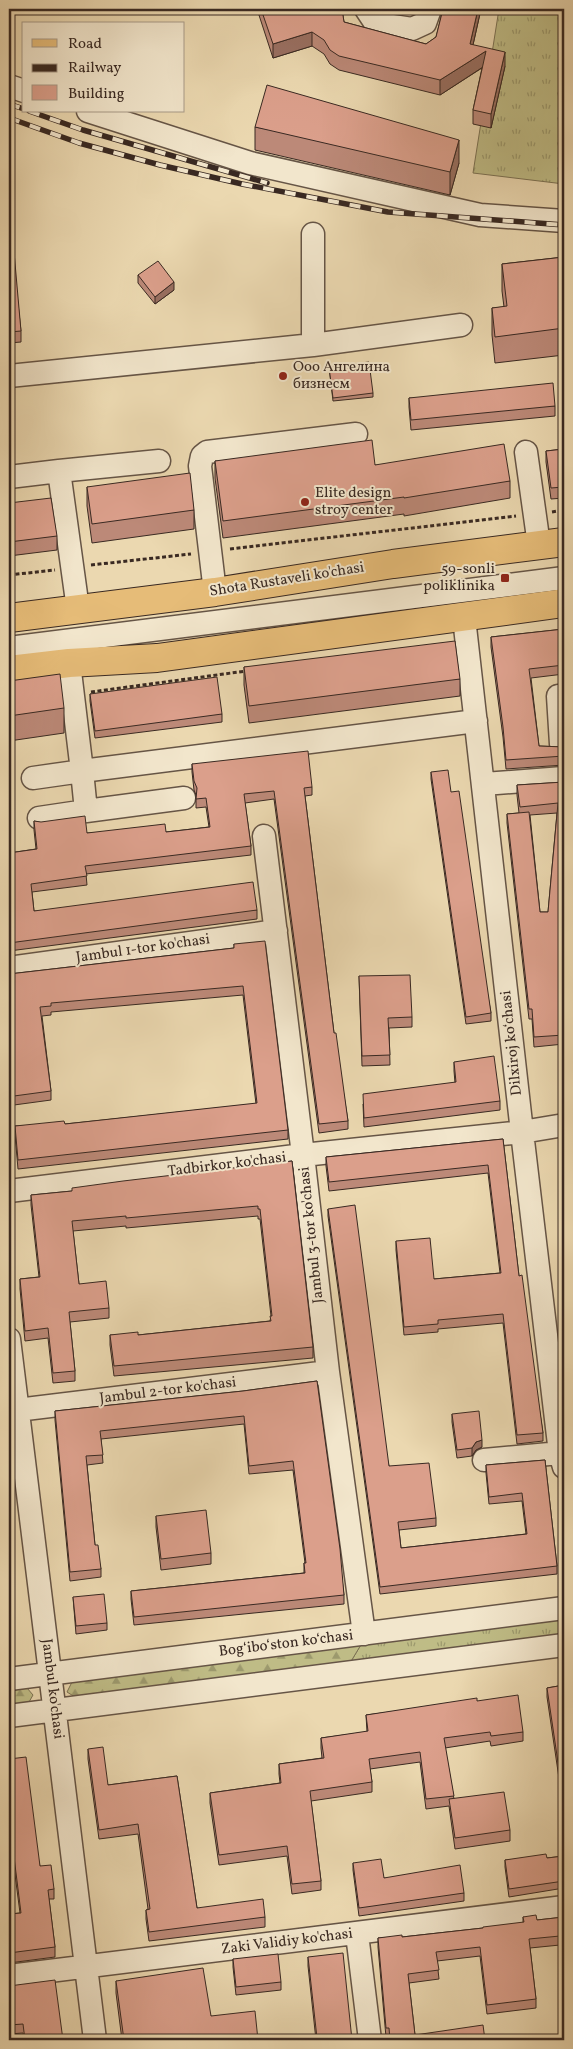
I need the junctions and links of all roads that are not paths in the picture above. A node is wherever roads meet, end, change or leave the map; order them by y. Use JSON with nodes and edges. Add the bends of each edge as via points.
{"nodes":[{"id":1,"x":366,"y":9,"type":"edge"},
{"id":2,"x":430,"y":9,"type":"edge"},
{"id":3,"x":9,"y":86,"type":"edge"},
{"id":4,"x":22,"y":90,"type":"edge"},
{"id":5,"x":91,"y":112,"type":"edge"},
{"id":6,"x":564,"y":221,"type":"edge"},
{"id":7,"x":313,"y":234,"type":"dead end"},
{"id":8,"x":461,"y":325,"type":"dead end"},
{"id":9,"x":313,"y":345,"type":"junction"},
{"id":10,"x":9,"y":376,"type":"edge"},
{"id":11,"x":356,"y":434,"type":"dead end"},
{"id":12,"x":526,"y":452,"type":"dead end"},
{"id":13,"x":159,"y":461,"type":"dead end"},
{"id":14,"x":59,"y":471,"type":"junction"},
{"id":15,"x":9,"y":477,"type":"edge"},
{"id":16,"x":551,"y":544,"type":"edge"},
{"id":17,"x":564,"y":570,"type":"edge"},
{"id":18,"x":564,"y":578,"type":"edge"},
{"id":19,"x":215,"y":592,"type":"junction"},
{"id":20,"x":564,"y":603,"type":"edge"},
{"id":21,"x":78,"y":609,"type":"junction"},
{"id":22,"x":9,"y":618,"type":"edge"},
{"id":23,"x":464,"y":618,"type":"junction"},
{"id":24,"x":9,"y":638,"type":"edge"},
{"id":25,"x":9,"y":648,"type":"edge"},
{"id":26,"x":69,"y":663,"type":"junction"},
{"id":27,"x":9,"y":670,"type":"edge"},
{"id":28,"x":564,"y":695,"type":"edge"},
{"id":29,"x":476,"y":721,"type":"junction"},
{"id":30,"x":561,"y":744,"type":"dead end"},
{"id":31,"x":82,"y":772,"type":"junction"},
{"id":32,"x":33,"y":778,"type":"dead end"},
{"id":33,"x":563,"y":778,"type":"dead end"},
{"id":34,"x":484,"y":784,"type":"junction"},
{"id":35,"x":184,"y":798,"type":"dead end"},
{"id":36,"x":86,"y":811,"type":"junction"},
{"id":37,"x":38,"y":818,"type":"dead end"},
{"id":38,"x":264,"y":836,"type":"dead end"},
{"id":39,"x":276,"y":931,"type":"junction"},
{"id":40,"x":9,"y":968,"type":"edge"},
{"id":41,"x":564,"y":1125,"type":"edge"},
{"id":42,"x":522,"y":1132,"type":"junction"},
{"id":43,"x":303,"y":1156,"type":"junction"},
{"id":44,"x":9,"y":1191,"type":"edge"},
{"id":45,"x":9,"y":1339,"type":"edge"},
{"id":46,"x":328,"y":1372,"type":"junction"},
{"id":47,"x":13,"y":1410,"type":"edge"},
{"id":48,"x":484,"y":1460,"type":"dead end"},
{"id":49,"x":562,"y":1460,"type":"edge"},
{"id":50,"x":564,"y":1608,"type":"edge"},
{"id":51,"x":364,"y":1634,"type":"junction"},
{"id":52,"x":564,"y":1645,"type":"edge"},
{"id":53,"x":51,"y":1674,"type":"junction"},
{"id":54,"x":9,"y":1679,"type":"edge"},
{"id":55,"x":56,"y":1710,"type":"junction"},
{"id":56,"x":9,"y":1716,"type":"edge"},
{"id":57,"x":564,"y":1907,"type":"edge"},
{"id":58,"x":357,"y":1934,"type":"junction"},
{"id":59,"x":86,"y":1967,"type":"junction"},
{"id":60,"x":9,"y":1976,"type":"edge"},
{"id":61,"x":94,"y":2040,"type":"edge"},
{"id":62,"x":370,"y":2040,"type":"edge"}],
"edges":[{"from":1,"to":2,"type":"street","via":[[379,24],[412,29],[425,23]]},
{"from":3,"to":4,"type":"street"},
{"from":5,"to":6,"type":"street","via":[[250,163],[480,215]]},
{"from":7,"to":9,"type":"street"},
{"from":8,"to":9,"type":"street"},
{"from":9,"to":10,"type":"street"},
{"from":11,"to":19,"type":"street","via":[[207,452],[202,456],[200,466]]},
{"from":12,"to":16,"type":"street","via":[[534,514]]},
{"from":13,"to":14,"type":"street"},
{"from":14,"to":15,"type":"street"},
{"from":14,"to":21,"type":"street"},
{"from":16,"to":19,"type":"main road","name":"Shota Rustaveli ko'chasi","via":[[393,564]]},
{"from":17,"to":24,"type":"street"},
{"from":18,"to":25,"type":"street"},
{"from":19,"to":21,"type":"main road","name":"Shota Rustaveli ko'chasi"},
{"from":20,"to":23,"type":"main road"},
{"from":21,"to":22,"type":"main road","name":"Shota Rustaveli ko'chasi"},
{"from":23,"to":26,"type":"main road","via":[[157,658]]},
{"from":23,"to":29,"type":"street","name":"Dilxiroj ko‘chasi"},
{"from":26,"to":27,"type":"main road"},
{"from":26,"to":31,"type":"street"},
{"from":28,"to":30,"type":"street","via":[[558,696]]},
{"from":29,"to":31,"type":"street"},
{"from":29,"to":34,"type":"street","name":"Dilxiroj ko‘chasi"},
{"from":31,"to":32,"type":"street"},
{"from":31,"to":36,"type":"street"},
{"from":33,"to":34,"type":"street"},
{"from":34,"to":42,"type":"street","name":"Dilxiroj ko‘chasi"},
{"from":35,"to":36,"type":"street"},
{"from":36,"to":37,"type":"street"},
{"from":38,"to":39,"type":"street","name":"Jambul 3-tor ko'chasi"},
{"from":39,"to":40,"type":"street","name":"Jambul 1-tor ko'chasi"},
{"from":39,"to":43,"type":"street","name":"Jambul 3-tor ko'chasi"},
{"from":41,"to":42,"type":"street","name":"Tadbirkor ko'chasi"},
{"from":42,"to":43,"type":"street","name":"Tadbirkor ko'chasi"},
{"from":42,"to":49,"type":"street","name":"Dilxiroj ko‘chasi"},
{"from":43,"to":44,"type":"street","name":"Tadbirkor ko'chasi"},
{"from":43,"to":46,"type":"street","name":"Jambul 3-tor ko'chasi"},
{"from":45,"to":47,"type":"street","name":"Jambul ko'chasi"},
{"from":46,"to":47,"type":"street","name":"Jambul 2-tor ko'chasi"},
{"from":46,"to":51,"type":"street","name":"Jambul 3-tor ko'chasi"},
{"from":47,"to":53,"type":"street","name":"Jambul ko'chasi"},
{"from":48,"to":49,"type":"street"},
{"from":50,"to":51,"type":"street","name":"Bogʻiboʻston koʻchasi"},
{"from":51,"to":53,"type":"street","name":"Bogʻiboʻston koʻchasi"},
{"from":52,"to":55,"type":"street"},
{"from":53,"to":54,"type":"street","name":"Bogʻiboʻston koʻchasi"},
{"from":53,"to":55,"type":"street","name":"Jambul ko'chasi"},
{"from":55,"to":56,"type":"street"},
{"from":55,"to":59,"type":"street","name":"Jambul ko'chasi"},
{"from":57,"to":58,"type":"street","name":"Zaki Validiy ko'chasi"},
{"from":58,"to":59,"type":"street","name":"Zaki Validiy ko'chasi"},
{"from":58,"to":62,"type":"street"},
{"from":59,"to":60,"type":"street","name":"Zaki Validiy ko'chasi"},
{"from":59,"to":61,"type":"street","name":"Jambul ko'chasi"}]}
